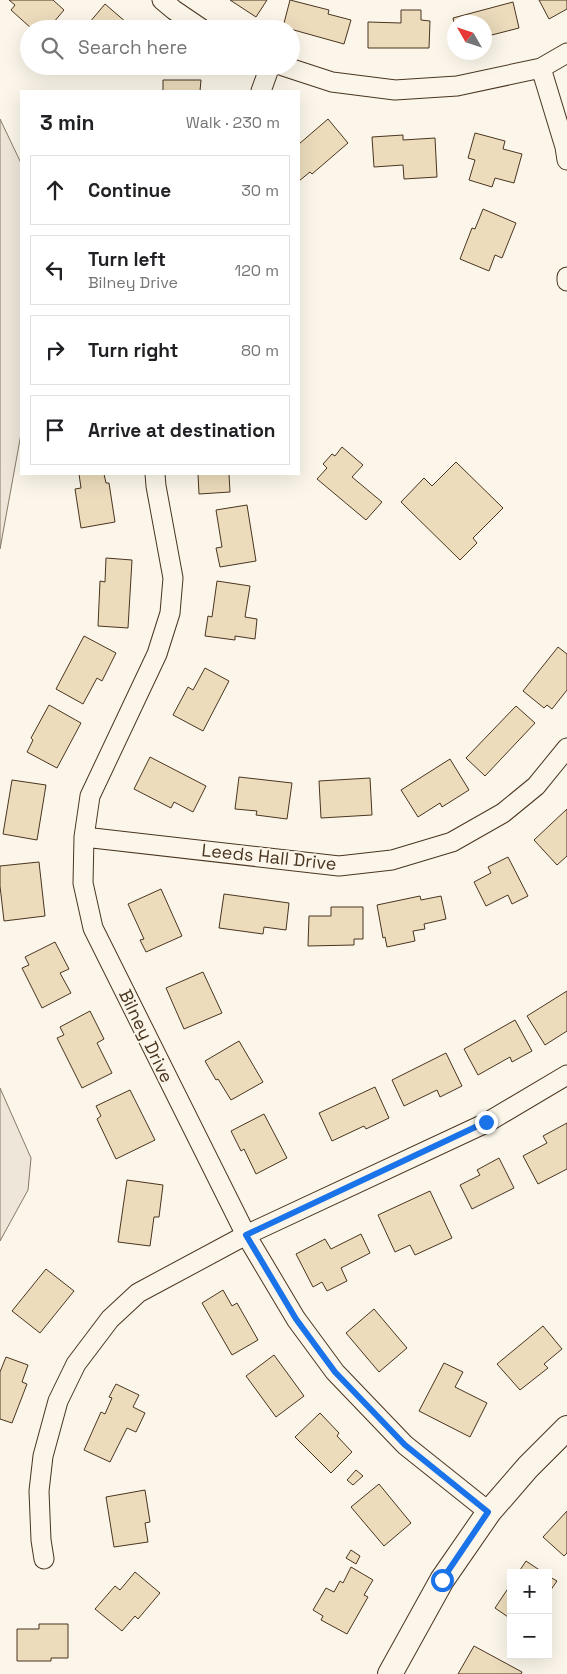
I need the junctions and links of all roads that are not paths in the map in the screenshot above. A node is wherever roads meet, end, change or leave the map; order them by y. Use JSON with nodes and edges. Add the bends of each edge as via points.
{"nodes":[{"id":1,"x":162,"y":0,"type":"edge"},
{"id":2,"x":189,"y":20,"type":"edge"},
{"id":3,"x":567,"y":53,"type":"edge"},
{"id":4,"x":541,"y":68,"type":"junction"},
{"id":5,"x":300,"y":72,"type":"edge"},
{"id":6,"x":267,"y":75,"type":"edge"},
{"id":7,"x":261,"y":90,"type":"edge"},
{"id":8,"x":567,"y":160,"type":"edge"},
{"id":9,"x":155,"y":475,"type":"edge"},
{"id":10,"x":567,"y":748,"type":"edge"},
{"id":11,"x":84,"y":837,"type":"junction"},
{"id":12,"x":567,"y":1075,"type":"edge"},
{"id":13,"x":246,"y":1235,"type":"junction"},
{"id":14,"x":567,"y":1428,"type":"edge"},
{"id":15,"x":488,"y":1512,"type":"junction"},
{"id":16,"x":44,"y":1559,"type":"dead end"},
{"id":17,"x":390,"y":1674,"type":"edge"}],
"edges":[{"from":1,"to":2,"type":"street"},
{"from":3,"to":4,"type":"street"},
{"from":4,"to":5,"type":"street","via":[[457,86],[395,90],[332,82]]},
{"from":4,"to":8,"type":"street"},
{"from":6,"to":7,"type":"street"},
{"from":9,"to":11,"type":"street","name":"Bilney Drive","via":[[173,578],[170,613],[158,654],[90,796]]},
{"from":10,"to":11,"type":"street","name":"Leeds Hall Drive","via":[[536,786],[503,813],[452,842],[392,860],[339,866]]},
{"from":11,"to":13,"type":"street","name":"Bilney Drive","via":[[83,883],[93,928]]},
{"from":12,"to":13,"type":"street","via":[[486,1122]]},
{"from":13,"to":15,"type":"street","name":"Bilney Drive","via":[[296,1319],[335,1372],[405,1445]]},
{"from":13,"to":16,"type":"street","via":[[138,1294],[110,1319],[76,1364],[58,1401],[43,1456],[39,1491]]},
{"from":14,"to":15,"type":"street"},
{"from":15,"to":17,"type":"street","via":[[442,1580]]}]}
